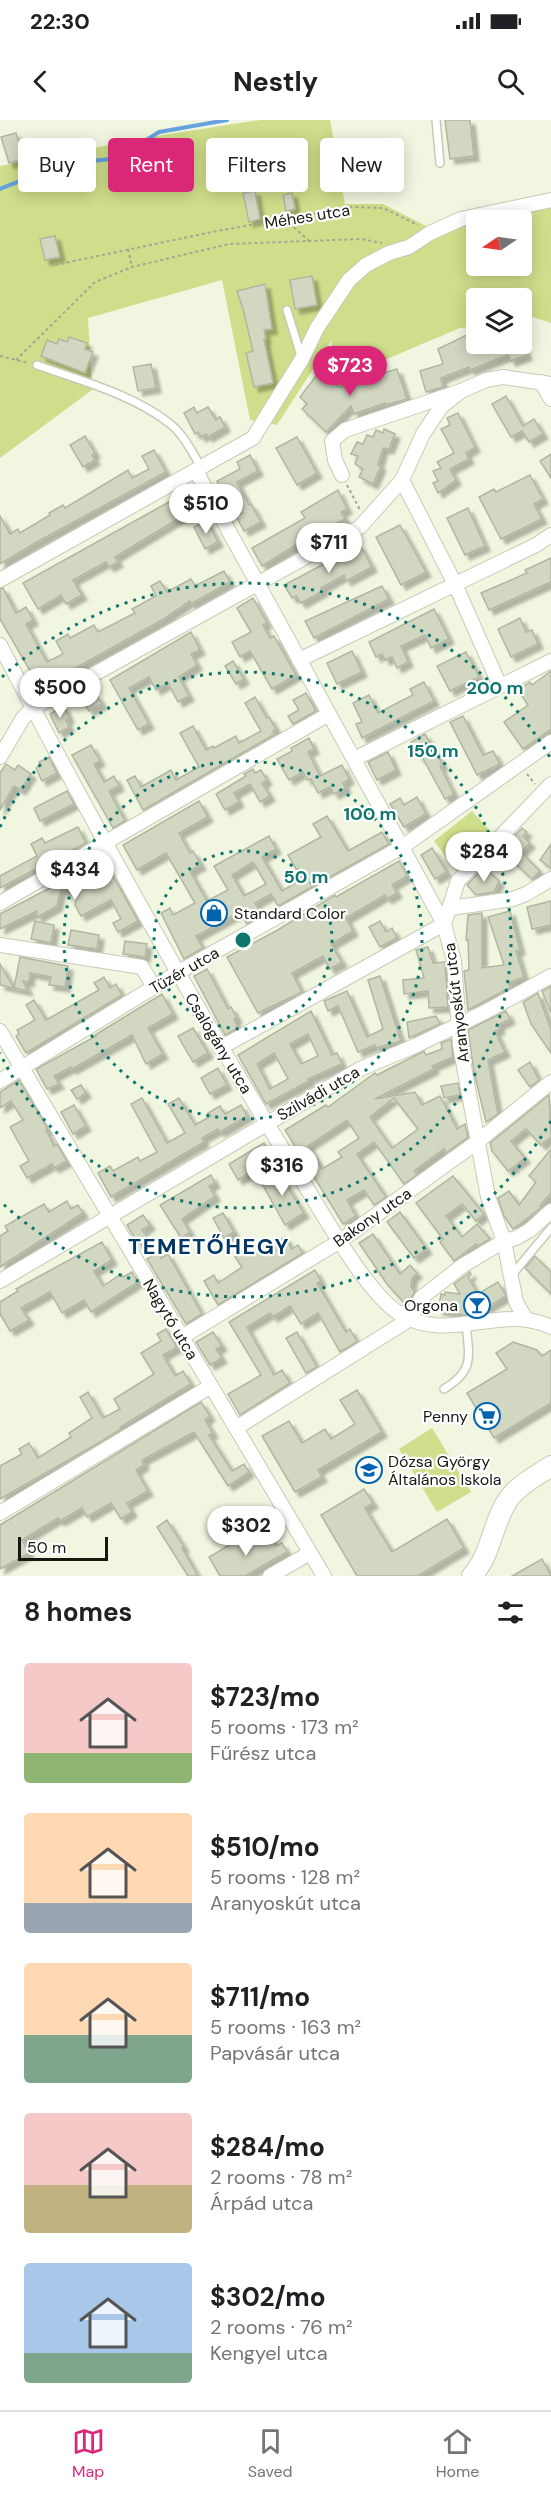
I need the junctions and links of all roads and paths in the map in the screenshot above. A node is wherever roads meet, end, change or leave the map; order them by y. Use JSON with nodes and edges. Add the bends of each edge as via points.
{"nodes":[{"id":1,"x":436,"y":120,"type":"edge"},
{"id":2,"x":440,"y":163,"type":"dead end"},
{"id":3,"x":551,"y":200,"type":"edge"},
{"id":4,"x":285,"y":219,"type":"junction"},
{"id":5,"x":430,"y":233,"type":"junction"},
{"id":6,"x":309,"y":241,"type":"junction"},
{"id":7,"x":128,"y":249,"type":"junction"},
{"id":8,"x":401,"y":250,"type":"junction"},
{"id":9,"x":54,"y":265,"type":"dead end"},
{"id":10,"x":132,"y":267,"type":"junction"},
{"id":11,"x":287,"y":310,"type":"dead end"},
{"id":12,"x":0,"y":357,"type":"edge"},
{"id":13,"x":302,"y":359,"type":"junction"},
{"id":14,"x":16,"y":360,"type":"junction"},
{"id":15,"x":37,"y":365,"type":"joint"},
{"id":16,"x":546,"y":383,"type":"edge"},
{"id":17,"x":461,"y":391,"type":"junction"},
{"id":18,"x":551,"y":399,"type":"edge"},
{"id":19,"x":199,"y":470,"type":"junction"},
{"id":20,"x":342,"y":475,"type":"joint"},
{"id":21,"x":402,"y":480,"type":"junction"},
{"id":22,"x":366,"y":522,"type":"junction"},
{"id":23,"x":551,"y":535,"type":"edge"},
{"id":24,"x":0,"y":580,"type":"edge"},
{"id":25,"x":455,"y":584,"type":"junction"},
{"id":26,"x":257,"y":585,"type":"junction"},
{"id":27,"x":0,"y":645,"type":"edge"},
{"id":28,"x":299,"y":660,"type":"junction"},
{"id":29,"x":551,"y":661,"type":"edge"},
{"id":30,"x":501,"y":686,"type":"junction"},
{"id":31,"x":33,"y":708,"type":"junction"},
{"id":32,"x":329,"y":714,"type":"junction"},
{"id":33,"x":551,"y":742,"type":"edge"},
{"id":34,"x":0,"y":758,"type":"edge"},
{"id":35,"x":354,"y":759,"type":"junction"},
{"id":36,"x":519,"y":765,"type":"junction"},
{"id":37,"x":547,"y":788,"type":"edge"},
{"id":38,"x":107,"y":842,"type":"junction"},
{"id":39,"x":402,"y":847,"type":"junction"},
{"id":40,"x":551,"y":879,"type":"edge"},
{"id":41,"x":0,"y":903,"type":"edge"},
{"id":42,"x":451,"y":908,"type":"junction"},
{"id":43,"x":444,"y":924,"type":"junction"},
{"id":44,"x":0,"y":945,"type":"edge"},
{"id":45,"x":177,"y":973,"type":"junction"},
{"id":46,"x":551,"y":976,"type":"edge"},
{"id":47,"x":154,"y":987,"type":"junction"},
{"id":48,"x":457,"y":1024,"type":"junction"},
{"id":49,"x":0,"y":1031,"type":"edge"},
{"id":50,"x":220,"y":1048,"type":"junction"},
{"id":51,"x":22,"y":1068,"type":"junction"},
{"id":52,"x":0,"y":1081,"type":"edge"},
{"id":53,"x":551,"y":1082,"type":"edge"},
{"id":54,"x":267,"y":1123,"type":"junction"},
{"id":55,"x":477,"y":1142,"type":"junction"},
{"id":56,"x":551,"y":1211,"type":"edge"},
{"id":57,"x":110,"y":1215,"type":"junction"},
{"id":58,"x":551,"y":1228,"type":"edge"},
{"id":59,"x":340,"y":1241,"type":"junction"},
{"id":60,"x":504,"y":1241,"type":"junction"},
{"id":61,"x":510,"y":1277,"type":"junction"},
{"id":62,"x":0,"y":1281,"type":"edge"},
{"id":63,"x":525,"y":1318,"type":"junction"},
{"id":64,"x":410,"y":1319,"type":"junction"},
{"id":65,"x":466,"y":1324,"type":"junction"},
{"id":66,"x":549,"y":1324,"type":"edge"},
{"id":67,"x":182,"y":1337,"type":"junction"},
{"id":68,"x":211,"y":1386,"type":"junction"},
{"id":69,"x":444,"y":1389,"type":"dead end"},
{"id":70,"x":236,"y":1428,"type":"junction"},
{"id":71,"x":551,"y":1466,"type":"edge"},
{"id":72,"x":0,"y":1513,"type":"edge"},
{"id":73,"x":310,"y":1553,"type":"junction"},
{"id":74,"x":270,"y":1576,"type":"edge"},
{"id":75,"x":324,"y":1576,"type":"edge"},
{"id":76,"x":472,"y":1576,"type":"edge"}],
"edges":[{"from":1,"to":2,"type":"lane"},
{"from":3,"to":5,"type":"street","via":[[461,219]]},
{"from":4,"to":5,"type":"path","name":"Méhes utca","via":[[352,207],[383,208]]},
{"from":4,"to":6,"type":"path"},
{"from":4,"to":7,"type":"path","name":"Méhes utca"},
{"from":5,"to":8,"type":"street"},
{"from":6,"to":8,"type":"path","via":[[361,239]]},
{"from":6,"to":10,"type":"path","via":[[229,244]]},
{"from":7,"to":9,"type":"path","name":"Méhes utca"},
{"from":7,"to":10,"type":"path"},
{"from":8,"to":13,"type":"street","via":[[366,265],[349,280]]},
{"from":10,"to":14,"type":"path","via":[[95,282]]},
{"from":11,"to":13,"type":"lane"},
{"from":12,"to":14,"type":"path"},
{"from":13,"to":19,"type":"street","via":[[253,438]]},
{"from":14,"to":15,"type":"path"},
{"from":15,"to":19,"type":"lane","name":"Aranyoskút utca","via":[[108,391],[169,423],[181,434]]},
{"from":16,"to":17,"type":"street","via":[[503,377]]},
{"from":16,"to":18,"type":"street"},
{"from":17,"to":20,"type":"street","via":[[345,430],[332,441]]},
{"from":17,"to":21,"type":"street","via":[[441,407],[429,425]]},
{"from":19,"to":24,"type":"street"},
{"from":19,"to":26,"type":"street","name":"Aranyoskút utca"},
{"from":20,"to":22,"type":"path"},
{"from":21,"to":22,"type":"street"},
{"from":21,"to":25,"type":"street"},
{"from":22,"to":26,"type":"street"},
{"from":23,"to":25,"type":"street"},
{"from":25,"to":28,"type":"street"},
{"from":25,"to":30,"type":"street"},
{"from":26,"to":28,"type":"street","name":"Aranyoskút utca"},
{"from":26,"to":31,"type":"street"},
{"from":27,"to":31,"type":"street","name":"Csalogány utca"},
{"from":28,"to":32,"type":"street","name":"Aranyoskút utca"},
{"from":29,"to":30,"type":"street"},
{"from":30,"to":35,"type":"street"},
{"from":31,"to":34,"type":"street"},
{"from":31,"to":38,"type":"street","name":"Csalogány utca"},
{"from":32,"to":35,"type":"street","name":"Aranyoskút utca"},
{"from":32,"to":38,"type":"street"},
{"from":33,"to":36,"type":"street","name":"Tüzér utca"},
{"from":35,"to":39,"type":"street","name":"Aranyoskút utca"},
{"from":36,"to":37,"type":"path"},
{"from":36,"to":39,"type":"street","name":"Tüzér utca"},
{"from":37,"to":42,"type":"street","via":[[458,881]]},
{"from":38,"to":41,"type":"street"},
{"from":38,"to":45,"type":"street","name":"Csalogány utca"},
{"from":39,"to":43,"type":"street","name":"Aranyoskút utca"},
{"from":39,"to":45,"type":"street","name":"Tüzér utca"},
{"from":40,"to":42,"type":"street","via":[[513,899]]},
{"from":42,"to":43,"type":"street"},
{"from":43,"to":48,"type":"street","name":"Aranyoskút utca","via":[[454,961]]},
{"from":43,"to":50,"type":"street"},
{"from":44,"to":47,"type":"street","via":[[141,967]]},
{"from":45,"to":47,"type":"street","name":"Tüzér utca"},
{"from":45,"to":50,"type":"street","name":"Csalogány utca"},
{"from":46,"to":48,"type":"street","name":"Szilvádi utca"},
{"from":47,"to":51,"type":"street","name":"Tüzér utca"},
{"from":48,"to":54,"type":"street","name":"Szilvádi utca","via":[[360,1069]]},
{"from":48,"to":55,"type":"street","name":"Aranyoskút utca"},
{"from":49,"to":51,"type":"street","name":"Nagytó utca"},
{"from":50,"to":54,"type":"street","name":"Csalogány utca"},
{"from":51,"to":52,"type":"street","name":"Tüzér utca"},
{"from":51,"to":57,"type":"street","name":"Nagytó utca"},
{"from":53,"to":55,"type":"street","name":"Bakony utca"},
{"from":54,"to":57,"type":"street","name":"Szilvádi utca"},
{"from":54,"to":59,"type":"street","name":"Csalogány utca"},
{"from":55,"to":59,"type":"street","name":"Bakony utca"},
{"from":55,"to":60,"type":"street","name":"Aranyoskút utca","via":[[488,1197]]},
{"from":56,"to":60,"type":"street","via":[[530,1230]]},
{"from":57,"to":62,"type":"street","name":"Szilvádi utca"},
{"from":57,"to":67,"type":"street","name":"Nagytó utca"},
{"from":58,"to":61,"type":"lane"},
{"from":59,"to":64,"type":"street","name":"Csalogány utca","via":[[382,1298]]},
{"from":59,"to":67,"type":"street","name":"Bakony utca"},
{"from":60,"to":61,"type":"street","name":"Aranyoskút utca"},
{"from":60,"to":64,"type":"street","via":[[462,1266],[421,1298]]},
{"from":61,"to":63,"type":"street","name":"Aranyoskút utca"},
{"from":63,"to":65,"type":"street","name":"Csalogány utca"},
{"from":63,"to":66,"type":"street"},
{"from":64,"to":65,"type":"street","name":"Csalogány utca","via":[[429,1325]]},
{"from":64,"to":70,"type":"street"},
{"from":65,"to":69,"type":"lane","via":[[467,1369]]},
{"from":67,"to":68,"type":"street","name":"Nagytó utca"},
{"from":68,"to":70,"type":"street","name":"Nagytó utca"},
{"from":68,"to":72,"type":"street"},
{"from":70,"to":73,"type":"street","name":"Nagytó utca"},
{"from":71,"to":76,"type":"street","via":[[510,1497],[488,1552]]},
{"from":73,"to":74,"type":"street"},
{"from":73,"to":75,"type":"street","name":"Nagytó utca"}]}
